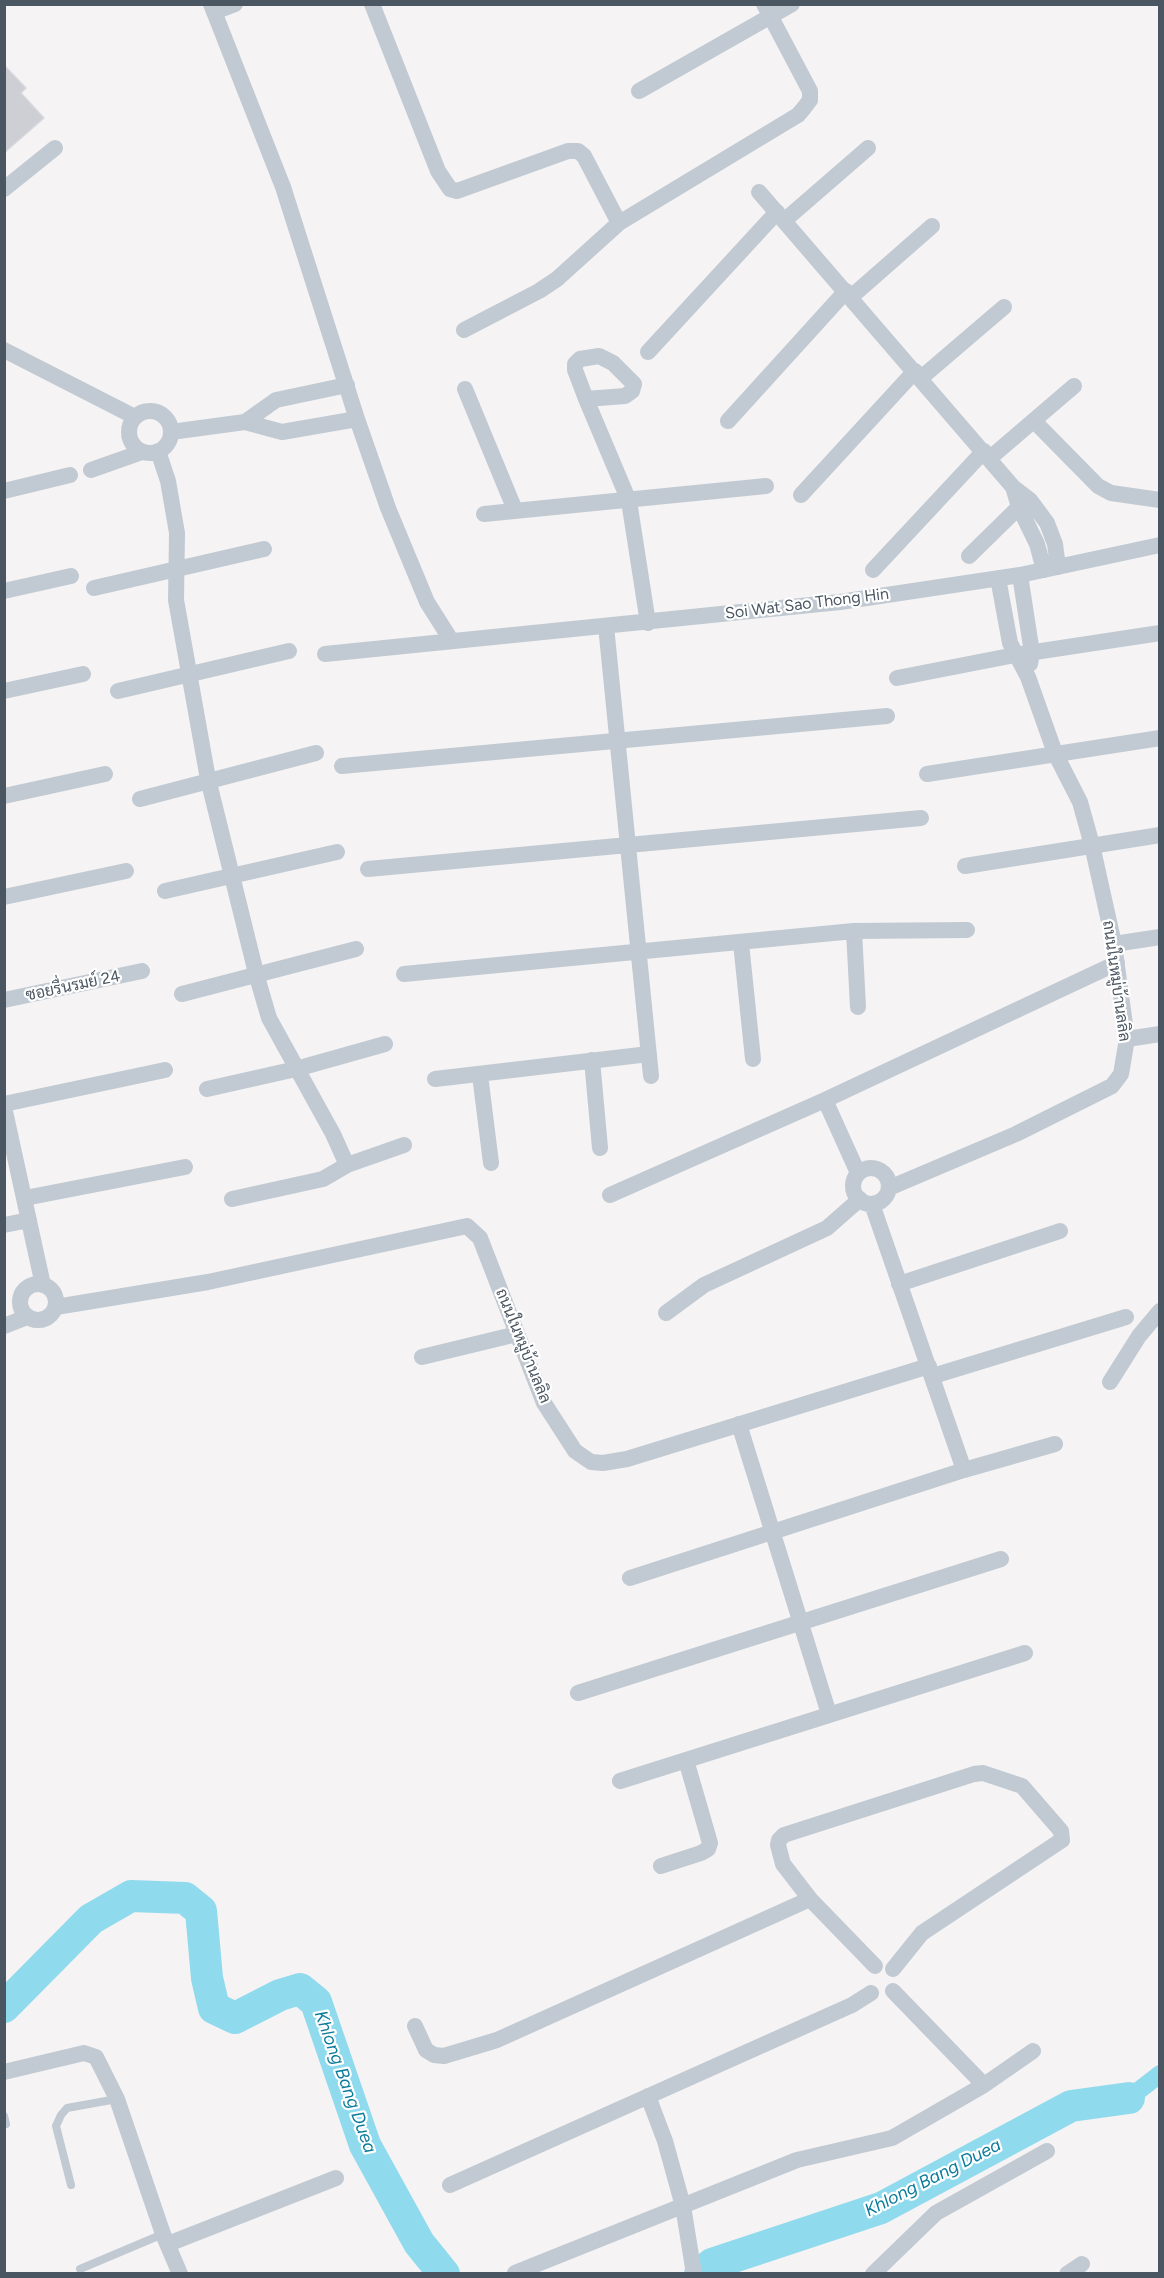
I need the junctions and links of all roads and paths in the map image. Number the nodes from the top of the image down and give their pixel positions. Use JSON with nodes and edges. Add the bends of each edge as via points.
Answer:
{"nodes":[{"id":1,"x":235,"y":4,"type":"edge"},
{"id":2,"x":372,"y":4,"type":"edge"},
{"id":3,"x":792,"y":4,"type":"edge"},
{"id":4,"x":212,"y":8,"type":"edge"},
{"id":5,"x":767,"y":11,"type":"edge"},
{"id":6,"x":639,"y":91,"type":"dead end"},
{"id":7,"x":55,"y":148,"type":"dead end"},
{"id":8,"x":868,"y":148,"type":"dead end"},
{"id":9,"x":4,"y":189,"type":"edge"},
{"id":10,"x":759,"y":192,"type":"dead end"},
{"id":11,"x":781,"y":216,"type":"junction"},
{"id":12,"x":619,"y":223,"type":"junction"},
{"id":13,"x":932,"y":226,"type":"dead end"},
{"id":14,"x":849,"y":294,"type":"junction"},
{"id":15,"x":1004,"y":307,"type":"dead end"},
{"id":16,"x":464,"y":330,"type":"dead end"},
{"id":17,"x":4,"y":350,"type":"edge"},
{"id":18,"x":648,"y":352,"type":"dead end"},
{"id":19,"x":918,"y":375,"type":"junction"},
{"id":20,"x":347,"y":385,"type":"junction"},
{"id":21,"x":1074,"y":386,"type":"dead end"},
{"id":22,"x":465,"y":389,"type":"dead end"},
{"id":23,"x":586,"y":399,"type":"dead end"},
{"id":24,"x":135,"y":417,"type":"junction"},
{"id":25,"x":357,"y":419,"type":"junction"},
{"id":26,"x":728,"y":421,"type":"dead end"},
{"id":27,"x":1034,"y":421,"type":"junction"},
{"id":28,"x":246,"y":422,"type":"junction"},
{"id":29,"x":171,"y":432,"type":"junction"},
{"id":30,"x":150,"y":451,"type":"junction"},
{"id":31,"x":987,"y":455,"type":"junction"},
{"id":32,"x":91,"y":471,"type":"dead end"},
{"id":33,"x":70,"y":476,"type":"dead end"},
{"id":34,"x":766,"y":486,"type":"dead end"},
{"id":35,"x":4,"y":491,"type":"edge"},
{"id":36,"x":801,"y":495,"type":"dead end"},
{"id":37,"x":1160,"y":500,"type":"edge"},
{"id":38,"x":629,"y":501,"type":"junction"},
{"id":39,"x":1025,"y":503,"type":"junction"},
{"id":40,"x":515,"y":510,"type":"junction"},
{"id":41,"x":484,"y":514,"type":"dead end"},
{"id":42,"x":1160,"y":545,"type":"edge"},
{"id":43,"x":264,"y":549,"type":"dead end"},
{"id":44,"x":969,"y":556,"type":"dead end"},
{"id":45,"x":1051,"y":568,"type":"junction"},
{"id":46,"x":178,"y":569,"type":"junction"},
{"id":47,"x":873,"y":570,"type":"dead end"},
{"id":48,"x":1020,"y":574,"type":"junction"},
{"id":49,"x":71,"y":576,"type":"dead end"},
{"id":50,"x":998,"y":578,"type":"junction"},
{"id":51,"x":93,"y":588,"type":"dead end"},
{"id":52,"x":4,"y":591,"type":"edge"},
{"id":53,"x":648,"y":623,"type":"junction"},
{"id":54,"x":606,"y":626,"type":"junction"},
{"id":55,"x":1160,"y":633,"type":"edge"},
{"id":56,"x":451,"y":640,"type":"junction"},
{"id":57,"x":288,"y":651,"type":"dead end"},
{"id":58,"x":1032,"y":652,"type":"junction"},
{"id":59,"x":325,"y":654,"type":"dead end"},
{"id":60,"x":1015,"y":655,"type":"junction"},
{"id":61,"x":83,"y":675,"type":"dead end"},
{"id":62,"x":189,"y":675,"type":"junction"},
{"id":63,"x":1028,"y":676,"type":"junction"},
{"id":64,"x":897,"y":678,"type":"dead end"},
{"id":65,"x":4,"y":691,"type":"edge"},
{"id":66,"x":118,"y":691,"type":"dead end"},
{"id":67,"x":887,"y":716,"type":"dead end"},
{"id":68,"x":1160,"y":738,"type":"edge"},
{"id":69,"x":617,"y":740,"type":"junction"},
{"id":70,"x":316,"y":753,"type":"dead end"},
{"id":71,"x":1055,"y":753,"type":"junction"},
{"id":72,"x":342,"y":766,"type":"dead end"},
{"id":73,"x":105,"y":774,"type":"dead end"},
{"id":74,"x":927,"y":774,"type":"dead end"},
{"id":75,"x":208,"y":779,"type":"junction"},
{"id":76,"x":4,"y":796,"type":"edge"},
{"id":77,"x":140,"y":798,"type":"dead end"},
{"id":78,"x":921,"y":818,"type":"dead end"},
{"id":79,"x":1160,"y":835,"type":"edge"},
{"id":80,"x":627,"y":845,"type":"junction"},
{"id":81,"x":1092,"y":845,"type":"junction"},
{"id":82,"x":337,"y":852,"type":"dead end"},
{"id":83,"x":965,"y":866,"type":"dead end"},
{"id":84,"x":368,"y":869,"type":"dead end"},
{"id":85,"x":126,"y":871,"type":"dead end"},
{"id":86,"x":233,"y":874,"type":"junction"},
{"id":87,"x":165,"y":891,"type":"dead end"},
{"id":88,"x":4,"y":897,"type":"edge"},
{"id":89,"x":967,"y":930,"type":"dead end"},
{"id":90,"x":854,"y":931,"type":"junction"},
{"id":91,"x":1160,"y":937,"type":"edge"},
{"id":92,"x":741,"y":943,"type":"junction"},
{"id":93,"x":1114,"y":944,"type":"junction"},
{"id":94,"x":356,"y":949,"type":"dead end"},
{"id":95,"x":638,"y":953,"type":"junction"},
{"id":96,"x":1117,"y":963,"type":"junction"},
{"id":97,"x":142,"y":971,"type":"dead end"},
{"id":98,"x":404,"y":974,"type":"dead end"},
{"id":99,"x":256,"y":977,"type":"junction"},
{"id":100,"x":182,"y":994,"type":"dead end"},
{"id":101,"x":4,"y":1000,"type":"edge"},
{"id":102,"x":858,"y":1007,"type":"dead end"},
{"id":103,"x":1160,"y":1034,"type":"edge"},
{"id":104,"x":1127,"y":1039,"type":"junction"},
{"id":105,"x":386,"y":1044,"type":"dead end"},
{"id":106,"x":649,"y":1054,"type":"junction"},
{"id":107,"x":592,"y":1059,"type":"junction"},
{"id":108,"x":753,"y":1059,"type":"dead end"},
{"id":109,"x":296,"y":1069,"type":"junction"},
{"id":110,"x":165,"y":1070,"type":"dead end"},
{"id":111,"x":480,"y":1075,"type":"junction"},
{"id":112,"x":651,"y":1076,"type":"dead end"},
{"id":113,"x":435,"y":1079,"type":"dead end"},
{"id":114,"x":207,"y":1089,"type":"dead end"},
{"id":115,"x":825,"y":1100,"type":"junction"},
{"id":116,"x":5,"y":1110,"type":"edge"},
{"id":117,"x":404,"y":1145,"type":"dead end"},
{"id":118,"x":600,"y":1148,"type":"dead end"},
{"id":119,"x":491,"y":1163,"type":"dead end"},
{"id":120,"x":347,"y":1165,"type":"junction"},
{"id":121,"x":185,"y":1167,"type":"dead end"},
{"id":122,"x":858,"y":1173,"type":"junction"},
{"id":123,"x":889,"y":1188,"type":"junction"},
{"id":124,"x":610,"y":1195,"type":"dead end"},
{"id":125,"x":25,"y":1198,"type":"junction"},
{"id":126,"x":232,"y":1199,"type":"dead end"},
{"id":127,"x":866,"y":1202,"type":"junction"},
{"id":128,"x":29,"y":1220,"type":"junction"},
{"id":129,"x":4,"y":1225,"type":"edge"},
{"id":130,"x":1060,"y":1231,"type":"dead end"},
{"id":131,"x":899,"y":1284,"type":"junction"},
{"id":132,"x":43,"y":1285,"type":"junction"},
{"id":133,"x":56,"y":1307,"type":"junction"},
{"id":134,"x":1160,"y":1311,"type":"edge"},
{"id":135,"x":666,"y":1313,"type":"dead end"},
{"id":136,"x":27,"y":1317,"type":"junction"},
{"id":137,"x":1126,"y":1317,"type":"dead end"},
{"id":138,"x":4,"y":1326,"type":"edge"},
{"id":139,"x":517,"y":1334,"type":"junction"},
{"id":140,"x":422,"y":1357,"type":"dead end"},
{"id":141,"x":931,"y":1371,"type":"junction"},
{"id":142,"x":1110,"y":1382,"type":"dead end"},
{"id":143,"x":739,"y":1424,"type":"junction"},
{"id":144,"x":1055,"y":1444,"type":"dead end"},
{"id":145,"x":964,"y":1470,"type":"junction"},
{"id":146,"x":775,"y":1532,"type":"junction"},
{"id":147,"x":1001,"y":1560,"type":"dead end"},
{"id":148,"x":630,"y":1578,"type":"dead end"},
{"id":149,"x":801,"y":1622,"type":"junction"},
{"id":150,"x":1025,"y":1653,"type":"dead end"},
{"id":151,"x":578,"y":1693,"type":"dead end"},
{"id":152,"x":829,"y":1714,"type":"junction"},
{"id":153,"x":686,"y":1760,"type":"junction"},
{"id":154,"x":620,"y":1781,"type":"dead end"},
{"id":155,"x":661,"y":1866,"type":"dead end"},
{"id":156,"x":810,"y":1899,"type":"junction"},
{"id":157,"x":875,"y":1966,"type":"junction"},
{"id":158,"x":892,"y":1969,"type":"junction"},
{"id":159,"x":893,"y":1991,"type":"junction"},
{"id":160,"x":871,"y":1992,"type":"junction"},
{"id":161,"x":415,"y":2026,"type":"dead end"},
{"id":162,"x":1033,"y":2051,"type":"dead end"},
{"id":163,"x":4,"y":2072,"type":"edge"},
{"id":164,"x":984,"y":2085,"type":"junction"},
{"id":165,"x":648,"y":2096,"type":"junction"},
{"id":166,"x":117,"y":2099,"type":"junction"},
{"id":167,"x":1047,"y":2151,"type":"dead end"},
{"id":168,"x":336,"y":2178,"type":"dead end"},
{"id":169,"x":450,"y":2185,"type":"dead end"},
{"id":170,"x":71,"y":2186,"type":"dead end"},
{"id":171,"x":683,"y":2206,"type":"junction"},
{"id":172,"x":166,"y":2239,"type":"junction"},
{"id":173,"x":1082,"y":2264,"type":"dead end"},
{"id":174,"x":80,"y":2269,"type":"dead end"},
{"id":175,"x":693,"y":2270,"type":"edge"},
{"id":176,"x":515,"y":2273,"type":"edge"},
{"id":177,"x":180,"y":2274,"type":"edge"},
{"id":178,"x":873,"y":2274,"type":"edge"},
{"id":179,"x":1067,"y":2274,"type":"edge"}],
"edges":[{"from":1,"to":4,"type":"street"},
{"from":2,"to":12,"type":"street","via":[[438,171],[450,189],[457,191],[568,151],[578,151]]},
{"from":3,"to":5,"type":"street"},
{"from":4,"to":20,"type":"street","via":[[283,187]]},
{"from":5,"to":6,"type":"street"},
{"from":5,"to":12,"type":"street","via":[[810,91],[810,100],[798,115]]},
{"from":7,"to":9,"type":"street"},
{"from":8,"to":11,"type":"street"},
{"from":10,"to":11,"type":"street"},
{"from":11,"to":14,"type":"street"},
{"from":11,"to":18,"type":"street"},
{"from":12,"to":16,"type":"street","via":[[557,279]]},
{"from":13,"to":14,"type":"street"},
{"from":14,"to":19,"type":"street"},
{"from":14,"to":26,"type":"street"},
{"from":15,"to":19,"type":"street"},
{"from":17,"to":24,"type":"street"},
{"from":19,"to":31,"type":"street"},
{"from":19,"to":36,"type":"street"},
{"from":20,"to":25,"type":"street"},
{"from":20,"to":28,"type":"street","via":[[276,400]]},
{"from":21,"to":27,"type":"street"},
{"from":22,"to":40,"type":"street"},
{"from":23,"to":38,"type":"street"},
{"from":24,"to":29,"type":"street","via":[[158,413],[165,417]]},
{"from":24,"to":30,"type":"street","via":[[131,440]]},
{"from":25,"to":28,"type":"street","via":[[282,432]]},
{"from":25,"to":56,"type":"street","via":[[427,602]]},
{"from":27,"to":31,"type":"street"},
{"from":27,"to":37,"type":"street","via":[[1098,486],[1111,493]]},
{"from":28,"to":29,"type":"street"},
{"from":29,"to":30,"type":"street","via":[[165,447]]},
{"from":30,"to":32,"type":"street"},
{"from":30,"to":46,"type":"street","via":[[168,481],[177,533]]},
{"from":31,"to":39,"type":"street"},
{"from":31,"to":47,"type":"street"},
{"from":33,"to":35,"type":"street"},
{"from":34,"to":38,"type":"street"},
{"from":38,"to":40,"type":"street"},
{"from":38,"to":53,"type":"street"},
{"from":39,"to":44,"type":"street"},
{"from":39,"to":45,"type":"street","via":[[1047,522],[1055,544]]},
{"from":40,"to":41,"type":"street"},
{"from":42,"to":45,"type":"street","name":"Soi Wat Sao Thong Hin"},
{"from":43,"to":46,"type":"street"},
{"from":45,"to":48,"type":"street","name":"Soi Wat Sao Thong Hin"},
{"from":46,"to":51,"type":"street"},
{"from":46,"to":62,"type":"street","via":[[176,600]]},
{"from":48,"to":50,"type":"street","name":"Soi Wat Sao Thong Hin"},
{"from":48,"to":58,"type":"street","name":"ถนนในหมู่บ้านลลิล"},
{"from":49,"to":52,"type":"street"},
{"from":50,"to":53,"type":"street","name":"Soi Wat Sao Thong Hin","via":[[840,602]]},
{"from":50,"to":60,"type":"street","name":"ถนนในหมู่บ้านลลิล"},
{"from":53,"to":54,"type":"street","name":"Soi Wat Sao Thong Hin"},
{"from":54,"to":56,"type":"street","name":"Soi Wat Sao Thong Hin"},
{"from":54,"to":69,"type":"street"},
{"from":55,"to":58,"type":"street"},
{"from":56,"to":59,"type":"street","name":"Soi Wat Sao Thong Hin"},
{"from":57,"to":62,"type":"street"},
{"from":58,"to":60,"type":"street"},
{"from":58,"to":63,"type":"street","name":"ถนนในหมู่บ้านลลิล"},
{"from":60,"to":63,"type":"street","name":"ถนนในหมู่บ้านลลิล"},
{"from":60,"to":64,"type":"street"},
{"from":61,"to":65,"type":"street"},
{"from":62,"to":66,"type":"street"},
{"from":62,"to":75,"type":"street"},
{"from":63,"to":71,"type":"street","name":"ถนนในหมู่บ้านลลิล"},
{"from":67,"to":69,"type":"street"},
{"from":68,"to":71,"type":"street"},
{"from":69,"to":72,"type":"street"},
{"from":69,"to":80,"type":"street"},
{"from":70,"to":75,"type":"street"},
{"from":71,"to":74,"type":"street"},
{"from":71,"to":81,"type":"street","name":"ถนนในหมู่บ้านลลิล","via":[[1080,802]]},
{"from":73,"to":76,"type":"street"},
{"from":75,"to":77,"type":"street"},
{"from":75,"to":86,"type":"street"},
{"from":78,"to":80,"type":"street"},
{"from":79,"to":81,"type":"street"},
{"from":80,"to":84,"type":"street"},
{"from":80,"to":95,"type":"street"},
{"from":81,"to":83,"type":"street"},
{"from":81,"to":93,"type":"street","name":"ถนนในหมู่บ้านลลิล"},
{"from":82,"to":86,"type":"street"},
{"from":85,"to":88,"type":"street"},
{"from":86,"to":87,"type":"street"},
{"from":86,"to":99,"type":"street"},
{"from":89,"to":90,"type":"street"},
{"from":90,"to":92,"type":"street"},
{"from":90,"to":102,"type":"street"},
{"from":91,"to":93,"type":"street"},
{"from":92,"to":95,"type":"street"},
{"from":92,"to":108,"type":"street"},
{"from":93,"to":96,"type":"street","name":"ถนนในหมู่บ้านลลิล"},
{"from":94,"to":99,"type":"street"},
{"from":95,"to":98,"type":"street"},
{"from":95,"to":106,"type":"street"},
{"from":96,"to":104,"type":"street","name":"ถนนในหมู่บ้านลลิล"},
{"from":96,"to":115,"type":"street"},
{"from":97,"to":101,"type":"street","name":"ซอยรื่นรมย์ 24"},
{"from":99,"to":100,"type":"street"},
{"from":99,"to":109,"type":"street","via":[[269,1018]]},
{"from":103,"to":104,"type":"street"},
{"from":104,"to":123,"type":"street","name":"ถนนในหมู่บ้านลลิล","via":[[1121,1074],[1112,1086],[1016,1134]]},
{"from":105,"to":109,"type":"street"},
{"from":106,"to":107,"type":"street"},
{"from":106,"to":112,"type":"street"},
{"from":107,"to":111,"type":"street"},
{"from":107,"to":118,"type":"street"},
{"from":109,"to":114,"type":"street"},
{"from":109,"to":120,"type":"street"},
{"from":110,"to":116,"type":"street"},
{"from":111,"to":113,"type":"street"},
{"from":111,"to":119,"type":"street"},
{"from":115,"to":122,"type":"street"},
{"from":115,"to":124,"type":"street"},
{"from":116,"to":125,"type":"street"},
{"from":117,"to":120,"type":"street"},
{"from":120,"to":126,"type":"street","via":[[322,1179]]},
{"from":121,"to":125,"type":"street"},
{"from":122,"to":123,"type":"street","via":[[875,1168],[886,1176]]},
{"from":122,"to":127,"type":"street","via":[[854,1192]]},
{"from":123,"to":127,"type":"street","name":"ถนนในหมู่บ้านลลิล","via":[[883,1198]]},
{"from":125,"to":128,"type":"street"},
{"from":127,"to":131,"type":"street"},
{"from":127,"to":135,"type":"street","name":"ถนนในหมู่บ้านลลิล","via":[[827,1228],[704,1285]]},
{"from":128,"to":129,"type":"street"},
{"from":128,"to":132,"type":"street"},
{"from":130,"to":131,"type":"street"},
{"from":131,"to":141,"type":"street"},
{"from":132,"to":133,"type":"street","via":[[54,1293]]},
{"from":132,"to":136,"type":"street","via":[[29,1286],[20,1298]]},
{"from":133,"to":136,"type":"street","via":[[47,1318]]},
{"from":133,"to":139,"type":"street","name":"ถนนในหมู่บ้านลลิล","via":[[208,1282],[468,1226],[480,1238]]},
{"from":134,"to":142,"type":"street"},
{"from":136,"to":138,"type":"street"},
{"from":137,"to":141,"type":"street","name":"ถนนในหมู่บ้านลลิล"},
{"from":139,"to":140,"type":"street"},
{"from":139,"to":143,"type":"street","name":"ถนนในหมู่บ้านลลิล","via":[[544,1402],[575,1451],[591,1462],[627,1459]]},
{"from":141,"to":143,"type":"street","name":"ถนนในหมู่บ้านลลิล"},
{"from":141,"to":145,"type":"street"},
{"from":143,"to":146,"type":"street"},
{"from":144,"to":145,"type":"street"},
{"from":145,"to":146,"type":"street"},
{"from":146,"to":148,"type":"street"},
{"from":146,"to":149,"type":"street"},
{"from":147,"to":149,"type":"street"},
{"from":149,"to":151,"type":"street"},
{"from":149,"to":152,"type":"street"},
{"from":150,"to":152,"type":"street"},
{"from":152,"to":153,"type":"street"},
{"from":153,"to":154,"type":"street"},
{"from":153,"to":155,"type":"street","via":[[710,1843],[701,1853]]},
{"from":156,"to":157,"type":"street"},
{"from":156,"to":158,"type":"street","via":[[783,1864],[778,1845],[784,1835],[974,1774],[983,1773],[1022,1786],[1061,1831],[1062,1840],[922,1933]]},
{"from":156,"to":161,"type":"street","via":[[497,2040],[444,2056],[434,2055],[426,2050]]},
{"from":157,"to":158,"type":"street"},
{"from":157,"to":160,"type":"street","via":[[867,1975]]},
{"from":158,"to":159,"type":"street","via":[[897,1980]]},
{"from":159,"to":160,"type":"street","via":[[882,1996]]},
{"from":159,"to":164,"type":"street"},
{"from":160,"to":165,"type":"street","via":[[852,2005]]},
{"from":162,"to":164,"type":"street"},
{"from":163,"to":166,"type":"street","via":[[84,2053],[96,2057]]},
{"from":164,"to":171,"type":"street","via":[[892,2138],[797,2160]]},
{"from":165,"to":169,"type":"street"},
{"from":165,"to":171,"type":"street"},
{"from":166,"to":170,"type":"lane","via":[[67,2108],[61,2115],[56,2126]]},
{"from":166,"to":172,"type":"street"},
{"from":167,"to":178,"type":"street","via":[[936,2213]]},
{"from":168,"to":172,"type":"street"},
{"from":171,"to":175,"type":"street"},
{"from":171,"to":176,"type":"street"},
{"from":172,"to":174,"type":"lane"},
{"from":172,"to":177,"type":"street"},
{"from":173,"to":179,"type":"street"}]}
